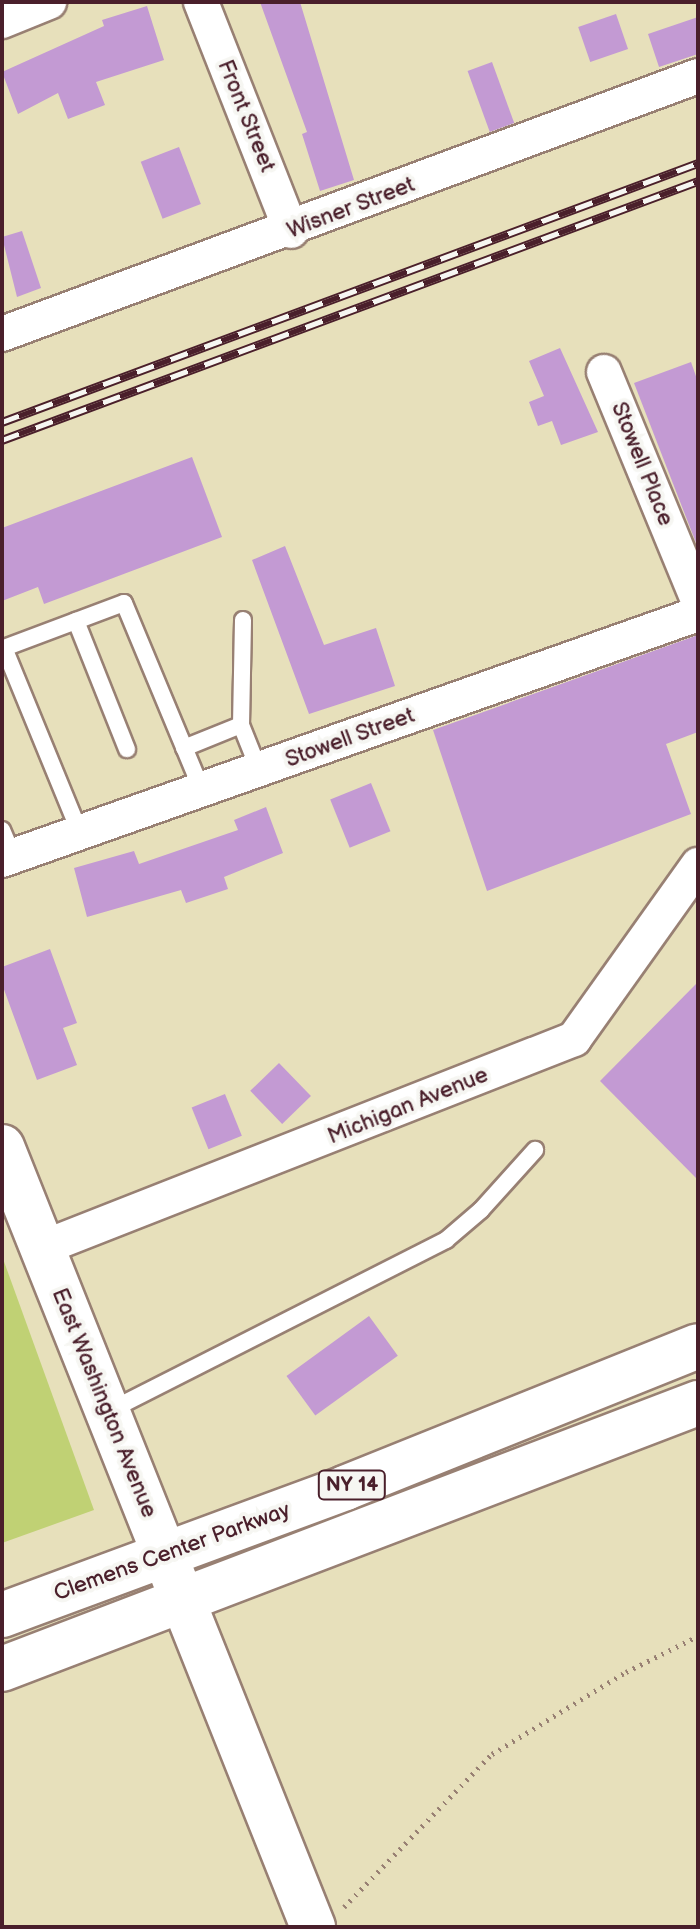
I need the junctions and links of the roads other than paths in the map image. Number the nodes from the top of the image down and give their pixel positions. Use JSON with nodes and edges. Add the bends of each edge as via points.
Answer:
{"nodes":[{"id":1,"x":49,"y":2,"type":"edge"},
{"id":2,"x":201,"y":2,"type":"edge"},
{"id":3,"x":2,"y":21,"type":"edge"},
{"id":4,"x":698,"y":76,"type":"edge"},
{"id":5,"x":291,"y":231,"type":"junction"},
{"id":6,"x":2,"y":334,"type":"edge"},
{"id":7,"x":604,"y":372,"type":"dead end"},
{"id":8,"x":698,"y":600,"type":"edge"},
{"id":9,"x":698,"y":614,"type":"edge"},
{"id":10,"x":243,"y":620,"type":"dead end"},
{"id":11,"x":76,"y":621,"type":"junction"},
{"id":12,"x":3,"y":648,"type":"edge"},
{"id":13,"x":241,"y":725,"type":"junction"},
{"id":14,"x":184,"y":748,"type":"junction"},
{"id":15,"x":127,"y":749,"type":"dead end"},
{"id":16,"x":259,"y":770,"type":"junction"},
{"id":17,"x":202,"y":790,"type":"junction"},
{"id":18,"x":80,"y":833,"type":"junction"},
{"id":19,"x":6,"y":849,"type":"edge"},
{"id":20,"x":698,"y":865,"type":"edge"},
{"id":21,"x":2,"y":1147,"type":"edge"},
{"id":22,"x":535,"y":1150,"type":"dead end"},
{"id":23,"x":42,"y":1248,"type":"junction"},
{"id":24,"x":698,"y":1346,"type":"edge"},
{"id":25,"x":698,"y":1403,"type":"edge"},
{"id":26,"x":107,"y":1412,"type":"junction"},
{"id":27,"x":164,"y":1554,"type":"junction"},
{"id":28,"x":183,"y":1601,"type":"junction"},
{"id":29,"x":2,"y":1615,"type":"edge"},
{"id":30,"x":2,"y":1669,"type":"edge"},
{"id":31,"x":324,"y":1921,"type":"edge"}],
"edges":[{"from":1,"to":3,"type":"street"},
{"from":2,"to":5,"type":"street","name":"Front Street"},
{"from":4,"to":5,"type":"street","name":"Wisner Street"},
{"from":5,"to":6,"type":"street","name":"Wisner Street"},
{"from":7,"to":8,"type":"street","name":"Stowell Place"},
{"from":9,"to":16,"type":"street","name":"Stowell Street"},
{"from":10,"to":13,"type":"lane"},
{"from":11,"to":12,"type":"lane"},
{"from":11,"to":14,"type":"lane","via":[[124,603]]},
{"from":11,"to":15,"type":"lane"},
{"from":12,"to":18,"type":"lane"},
{"from":13,"to":14,"type":"lane"},
{"from":13,"to":16,"type":"lane"},
{"from":14,"to":17,"type":"lane"},
{"from":16,"to":17,"type":"street","name":"Stowell Street"},
{"from":17,"to":18,"type":"street","name":"Stowell Street"},
{"from":18,"to":19,"type":"street","name":"Stowell Street"},
{"from":20,"to":23,"type":"street","name":"Michigan Avenue","via":[[574,1039]]},
{"from":21,"to":23,"type":"main road","name":"East Washington Avenue"},
{"from":22,"to":26,"type":"lane","via":[[446,1240]]},
{"from":23,"to":26,"type":"main road","name":"East Washington Avenue"},
{"from":24,"to":27,"type":"main road","name":"Clemens Center Parkway","number":"NY 14"},
{"from":25,"to":28,"type":"main road","number":"NY 14"},
{"from":26,"to":27,"type":"main road","name":"East Washington Avenue"},
{"from":27,"to":28,"type":"main road","name":"East Washington Avenue"},
{"from":27,"to":29,"type":"main road","name":"Clemens Center Parkway","number":"NY 14"},
{"from":28,"to":30,"type":"main road","number":"NY 14"},
{"from":28,"to":31,"type":"main road","name":"East Washington Avenue"}]}
